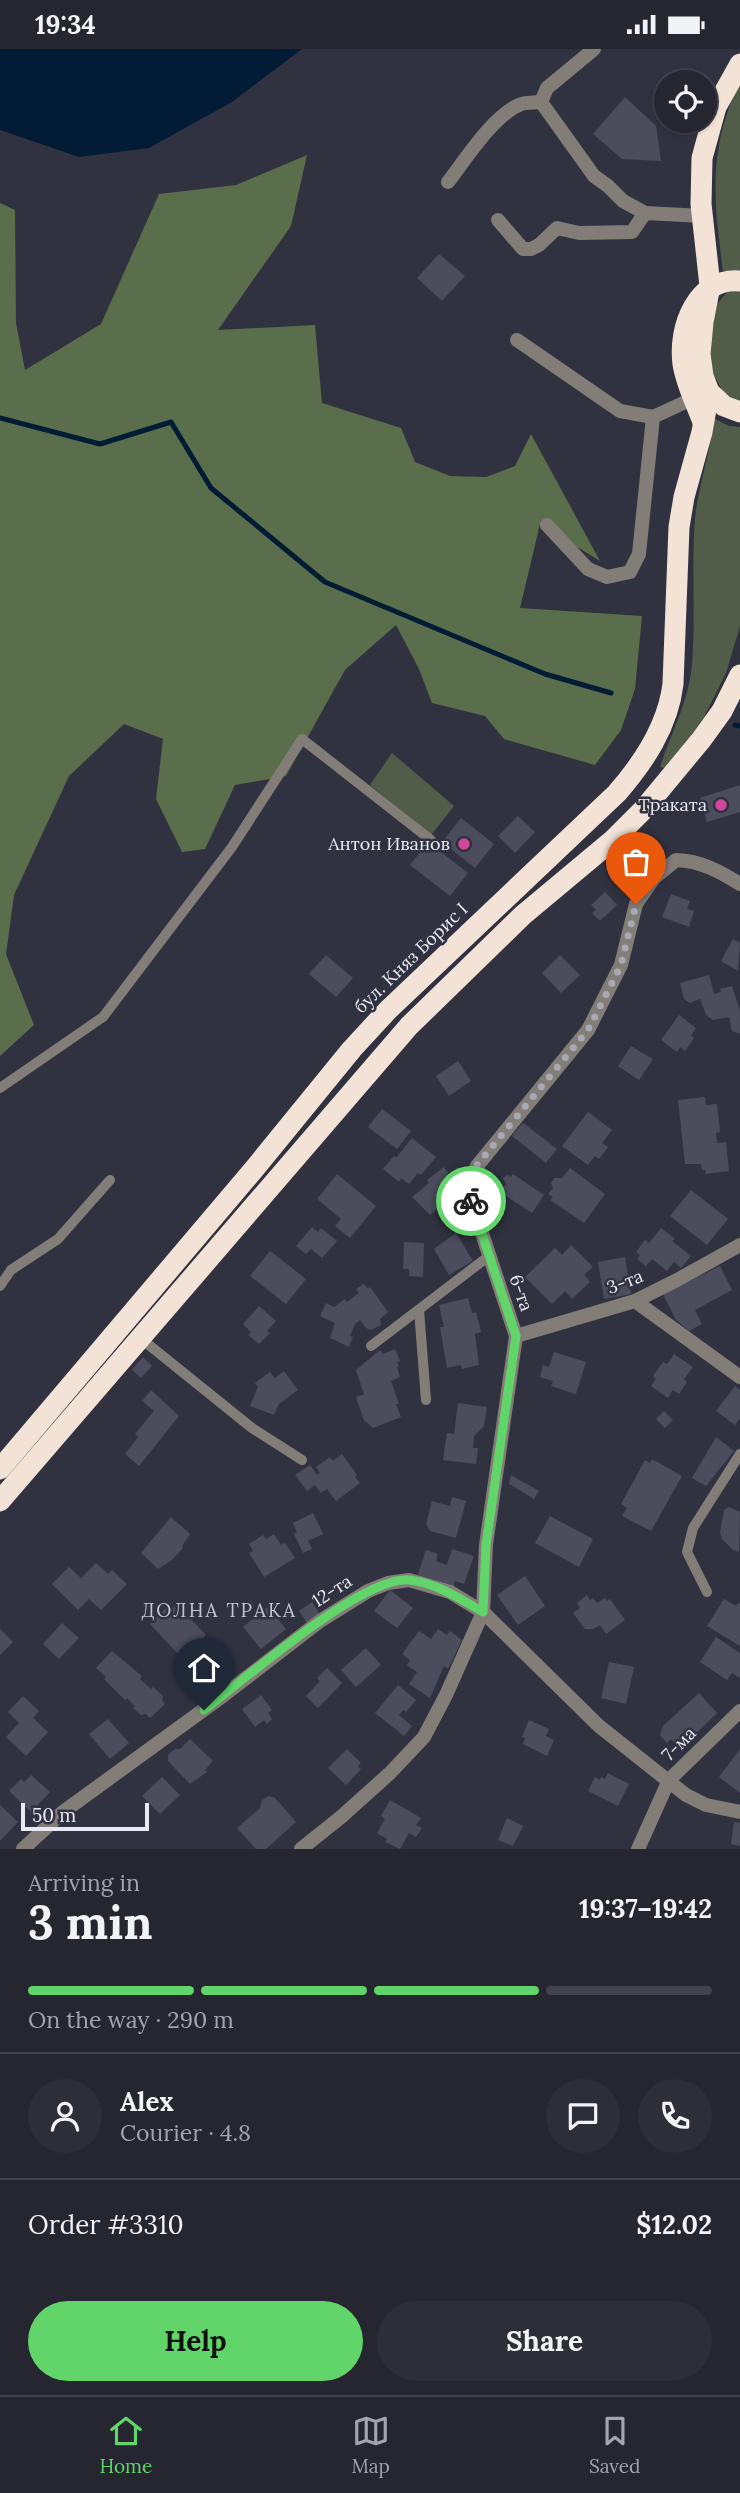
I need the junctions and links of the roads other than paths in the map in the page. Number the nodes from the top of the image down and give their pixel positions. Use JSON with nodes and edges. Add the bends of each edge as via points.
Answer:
{"nodes":[{"id":1,"x":594,"y":49,"type":"edge"},
{"id":2,"x":740,"y":64,"type":"edge"},
{"id":3,"x":541,"y":102,"type":"junction"},
{"id":4,"x":448,"y":183,"type":"dead end"},
{"id":5,"x":645,"y":212,"type":"junction"},
{"id":6,"x":703,"y":216,"type":"junction"},
{"id":7,"x":498,"y":220,"type":"dead end"},
{"id":8,"x":740,"y":281,"type":"edge"},
{"id":9,"x":710,"y":286,"type":"junction"},
{"id":10,"x":517,"y":340,"type":"dead end"},
{"id":11,"x":701,"y":395,"type":"junction"},
{"id":12,"x":740,"y":412,"type":"edge"},
{"id":13,"x":653,"y":417,"type":"junction"},
{"id":14,"x":547,"y":525,"type":"dead end"},
{"id":15,"x":740,"y":675,"type":"edge"},
{"id":16,"x":431,"y":840,"type":"dead end"},
{"id":17,"x":740,"y":884,"type":"edge"},
{"id":18,"x":0,"y":1088,"type":"edge"},
{"id":19,"x":110,"y":1181,"type":"dead end"},
{"id":20,"x":740,"y":1245,"type":"edge"},
{"id":21,"x":489,"y":1256,"type":"junction"},
{"id":22,"x":0,"y":1286,"type":"edge"},
{"id":23,"x":635,"y":1301,"type":"junction"},
{"id":24,"x":419,"y":1310,"type":"junction"},
{"id":25,"x":516,"y":1336,"type":"junction"},
{"id":26,"x":139,"y":1337,"type":"junction"},
{"id":27,"x":371,"y":1346,"type":"dead end"},
{"id":28,"x":740,"y":1377,"type":"edge"},
{"id":29,"x":426,"y":1401,"type":"dead end"},
{"id":30,"x":740,"y":1454,"type":"edge"},
{"id":31,"x":302,"y":1460,"type":"dead end"},
{"id":32,"x":0,"y":1469,"type":"edge"},
{"id":33,"x":0,"y":1501,"type":"edge"},
{"id":34,"x":707,"y":1592,"type":"dead end"},
{"id":35,"x":483,"y":1612,"type":"junction"},
{"id":36,"x":740,"y":1711,"type":"edge"},
{"id":37,"x":669,"y":1780,"type":"junction"},
{"id":38,"x":740,"y":1812,"type":"edge"},
{"id":39,"x":23,"y":1849,"type":"edge"},
{"id":40,"x":301,"y":1849,"type":"edge"},
{"id":41,"x":638,"y":1849,"type":"edge"}],
"edges":[{"from":1,"to":3,"type":"street","via":[[547,88]]},
{"from":2,"to":6,"type":"highway","via":[[716,107],[706,142],[700,178]]},
{"from":3,"to":4,"type":"street","via":[[520,104],[506,113]]},
{"from":3,"to":5,"type":"street","via":[[594,176],[623,201]]},
{"from":5,"to":6,"type":"street"},
{"from":5,"to":7,"type":"street","via":[[632,232],[579,233],[557,228],[531,249],[523,249]]},
{"from":6,"to":9,"type":"highway"},
{"from":8,"to":9,"type":"highway"},
{"from":9,"to":11,"type":"highway","via":[[695,305],[683,342],[683,364]]},
{"from":10,"to":13,"type":"street","via":[[620,411]]},
{"from":11,"to":12,"type":"highway"},
{"from":11,"to":13,"type":"street"},
{"from":11,"to":32,"type":"highway","name":"бул. Княз Борис I","via":[[703,422],[679,527],[671,702],[646,757],[617,793],[361,1039]]},
{"from":13,"to":14,"type":"street","via":[[639,554],[630,572],[607,577],[589,569]]},
{"from":15,"to":26,"type":"highway","via":[[722,711],[643,810],[523,915],[409,1026]]},
{"from":16,"to":18,"type":"lane","via":[[302,739],[232,847],[103,1017]]},
{"from":17,"to":21,"type":"street","name":"6-та","via":[[693,860],[676,860],[654,878],[636,904],[621,965],[588,1030],[477,1165],[469,1194]]},
{"from":19,"to":22,"type":"lane","via":[[58,1239],[11,1270]]},
{"from":20,"to":23,"type":"street","name":"3-та"},
{"from":21,"to":24,"type":"lane"},
{"from":21,"to":25,"type":"street","name":"6-та"},
{"from":23,"to":25,"type":"street","name":"3-та"},
{"from":23,"to":28,"type":"street"},
{"from":24,"to":27,"type":"lane"},
{"from":24,"to":29,"type":"lane"},
{"from":25,"to":35,"type":"street","name":"6-та","via":[[486,1545]]},
{"from":26,"to":31,"type":"lane","via":[[251,1428]]},
{"from":26,"to":33,"type":"highway"},
{"from":30,"to":34,"type":"lane","via":[[693,1528],[687,1552]]},
{"from":35,"to":37,"type":"street","name":"12-та","via":[[598,1726]]},
{"from":35,"to":39,"type":"street","name":"12-та","via":[[450,1593],[409,1580],[368,1591],[320,1621],[63,1812]]},
{"from":35,"to":40,"type":"street","name":"6-та","via":[[424,1737],[390,1773]]},
{"from":36,"to":37,"type":"street","name":"7-ма"},
{"from":37,"to":38,"type":"street","name":"12-та","via":[[706,1805]]},
{"from":37,"to":41,"type":"street","name":"7-ма"}]}
